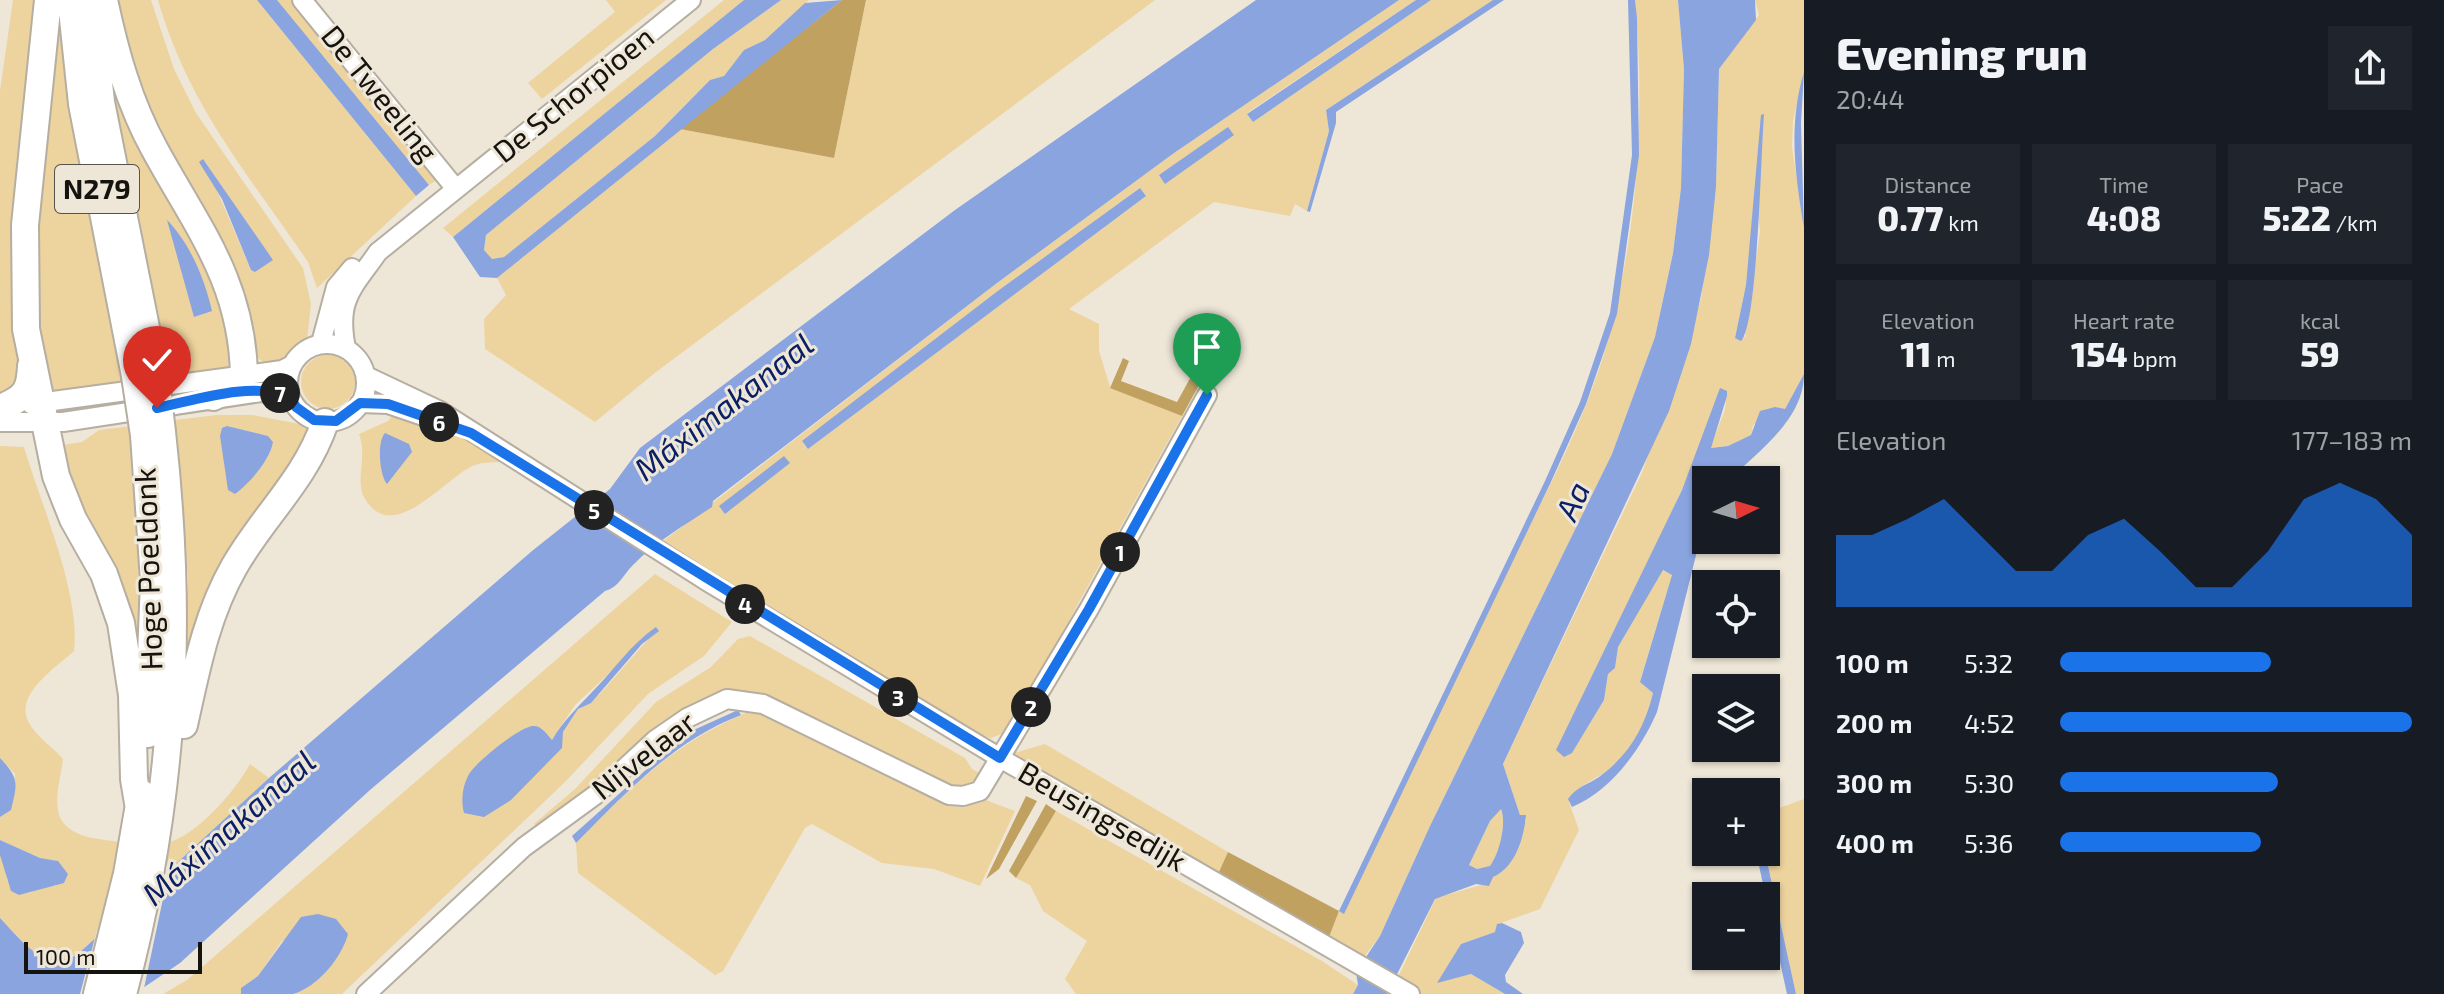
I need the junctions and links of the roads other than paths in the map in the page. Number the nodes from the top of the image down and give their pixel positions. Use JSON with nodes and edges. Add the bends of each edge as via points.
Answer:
{"nodes":[{"id":1,"x":48,"y":0,"type":"edge"},
{"id":2,"x":71,"y":0,"type":"edge"},
{"id":3,"x":91,"y":0,"type":"edge"},
{"id":4,"x":104,"y":0,"type":"edge"},
{"id":5,"x":302,"y":0,"type":"edge"},
{"id":6,"x":691,"y":0,"type":"edge"},
{"id":7,"x":456,"y":189,"type":"junction"},
{"id":8,"x":378,"y":252,"type":"junction"},
{"id":9,"x":321,"y":343,"type":"junction"},
{"id":10,"x":346,"y":348,"type":"junction"},
{"id":11,"x":31,"y":363,"type":"junction"},
{"id":12,"x":292,"y":365,"type":"junction"},
{"id":13,"x":145,"y":375,"type":"junction"},
{"id":14,"x":244,"y":375,"type":"junction"},
{"id":15,"x":366,"y":376,"type":"junction"},
{"id":16,"x":1207,"y":395,"type":"dead end"},
{"id":17,"x":213,"y":397,"type":"junction"},
{"id":18,"x":290,"y":397,"type":"junction"},
{"id":19,"x":360,"y":403,"type":"junction"},
{"id":20,"x":2,"y":411,"type":"edge"},
{"id":21,"x":41,"y":414,"type":"junction"},
{"id":22,"x":325,"y":422,"type":"junction"},
{"id":23,"x":153,"y":433,"type":"junction"},
{"id":24,"x":471,"y":433,"type":"junction"},
{"id":25,"x":1000,"y":758,"type":"junction"},
{"id":26,"x":167,"y":778,"type":"junction"},
{"id":27,"x":139,"y":809,"type":"junction"},
{"id":28,"x":1409,"y":993,"type":"edge"},
{"id":29,"x":97,"y":994,"type":"edge"},
{"id":30,"x":123,"y":994,"type":"edge"},
{"id":31,"x":366,"y":994,"type":"edge"}],
"edges":[{"from":1,"to":11,"type":"highway","number":"N279","via":[[23,252]]},
{"from":2,"to":13,"type":"highway","name":"Hoge Poeldonk","number":"N279","via":[[82,104]]},
{"from":3,"to":13,"type":"highway","name":"Hoge Poeldonk","number":"N279","via":[[101,102]]},
{"from":4,"to":14,"type":"highway","number":"N279","via":[[130,97],[223,271]]},
{"from":5,"to":7,"type":"street","name":"De Tweeling"},
{"from":6,"to":7,"type":"street","name":"De Schorpioen"},
{"from":7,"to":8,"type":"street","name":"De Schorpioen"},
{"from":8,"to":9,"type":"street","via":[[363,258],[336,287]]},
{"from":8,"to":10,"type":"street","via":[[348,292]]},
{"from":9,"to":10,"type":"street"},
{"from":9,"to":12,"type":"street"},
{"from":10,"to":15,"type":"street"},
{"from":11,"to":20,"type":"highway","number":"N279","via":[[28,389]]},
{"from":11,"to":21,"type":"highway","number":"N279"},
{"from":12,"to":14,"type":"street"},
{"from":12,"to":18,"type":"street"},
{"from":13,"to":23,"type":"highway","name":"Hoge Poeldonk","number":"N279","bridge":true},
{"from":14,"to":17,"type":"highway"},
{"from":14,"to":21,"type":"street"},
{"from":15,"to":19,"type":"street"},
{"from":15,"to":24,"type":"street","name":"Beusingsedijk","via":[[440,411]]},
{"from":16,"to":25,"type":"street"},
{"from":17,"to":18,"type":"street","via":[[261,392]]},
{"from":17,"to":21,"type":"street"},
{"from":18,"to":22,"type":"street","via":[[304,415]]},
{"from":19,"to":22,"type":"street","via":[[345,417]]},
{"from":19,"to":24,"type":"street","name":"Beusingsedijk","via":[[388,404]]},
{"from":20,"to":21,"type":"street"},
{"from":21,"to":27,"type":"highway","number":"N279","via":[[64,498],[104,574],[121,623],[132,695]]},
{"from":22,"to":26,"type":"highway","number":"N279","via":[[310,462],[217,596]]},
{"from":23,"to":26,"type":"highway","name":"Hoge Poeldonk","number":"N279","via":[[174,594]]},
{"from":23,"to":27,"type":"highway","name":"Hoge Poeldonk","number":"N279","via":[[154,639]]},
{"from":24,"to":25,"type":"street","name":"Beusingsedijk"},
{"from":25,"to":28,"type":"street","name":"Beusingsedijk"},
{"from":25,"to":31,"type":"street","name":"Nijvelaar","via":[[980,791],[949,795],[763,704],[727,699],[655,740],[598,793],[524,847]]},
{"from":26,"to":30,"type":"highway","name":"Hoge Poeldonk","number":"N279","via":[[158,845]]},
{"from":27,"to":29,"type":"highway","name":"Hoge Poeldonk","number":"N279"}]}
